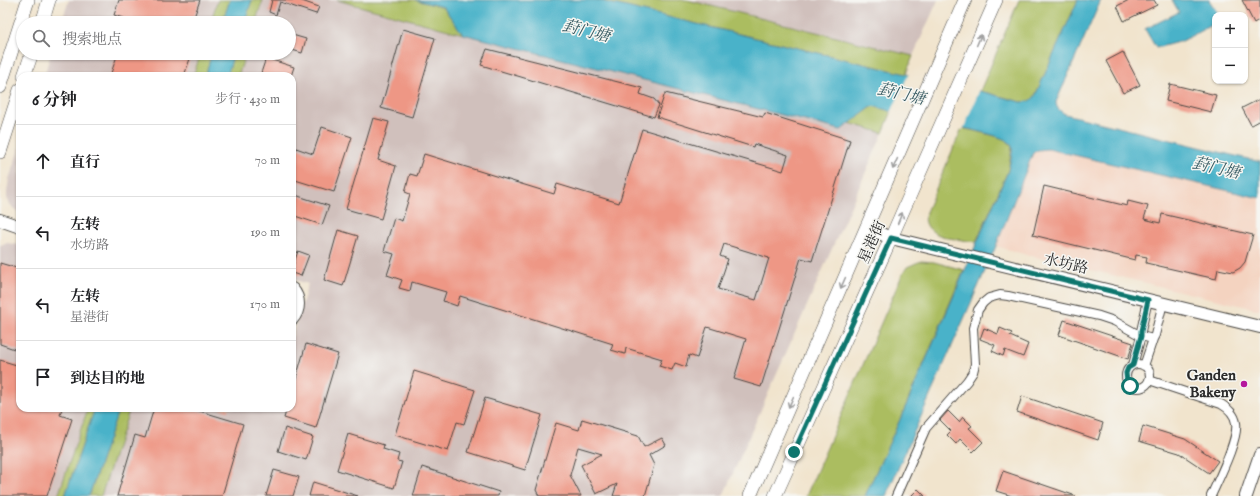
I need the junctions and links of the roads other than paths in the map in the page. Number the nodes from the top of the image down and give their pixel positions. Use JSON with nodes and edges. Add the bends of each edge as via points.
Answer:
{"nodes":[{"id":1,"x":28,"y":0,"type":"edge"},
{"id":2,"x":49,"y":0,"type":"edge"},
{"id":3,"x":965,"y":0,"type":"edge"},
{"id":4,"x":996,"y":0,"type":"edge"},
{"id":5,"x":23,"y":16,"type":"edge"},
{"id":6,"x":44,"y":16,"type":"edge"},
{"id":7,"x":16,"y":37,"type":"edge"},
{"id":8,"x":30,"y":60,"type":"edge"},
{"id":9,"x":25,"y":72,"type":"edge"},
{"id":10,"x":0,"y":87,"type":"edge"},
{"id":11,"x":16,"y":102,"type":"edge"},
{"id":12,"x":0,"y":152,"type":"edge"},
{"id":13,"x":0,"y":220,"type":"edge"},
{"id":14,"x":16,"y":226,"type":"edge"},
{"id":15,"x":867,"y":228,"type":"junction"},
{"id":16,"x":891,"y":238,"type":"junction"},
{"id":17,"x":296,"y":294,"type":"edge"},
{"id":18,"x":1148,"y":300,"type":"junction"},
{"id":19,"x":1163,"y":303,"type":"junction"},
{"id":20,"x":296,"y":312,"type":"edge"},
{"id":21,"x":1260,"y":327,"type":"edge"},
{"id":22,"x":1141,"y":336,"type":"junction"},
{"id":23,"x":1153,"y":339,"type":"junction"},
{"id":24,"x":1133,"y":365,"type":"junction"},
{"id":25,"x":1144,"y":366,"type":"junction"},
{"id":26,"x":1149,"y":380,"type":"junction"},
{"id":27,"x":1260,"y":455,"type":"edge"},
{"id":28,"x":750,"y":496,"type":"edge"},
{"id":29,"x":775,"y":496,"type":"edge"},
{"id":30,"x":896,"y":496,"type":"edge"},
{"id":31,"x":1211,"y":496,"type":"edge"},
{"id":32,"x":1246,"y":496,"type":"edge"}],
"edges":[{"from":1,"to":5,"type":"main road"},
{"from":2,"to":6,"type":"main road"},
{"from":3,"to":15,"type":"main road","name":"星港街","one_way":true},
{"from":16,"to":4,"type":"main road","name":"星港街","one_way":true},
{"from":7,"to":10,"type":"main road"},
{"from":8,"to":9,"type":"main road"},
{"from":11,"to":12,"type":"main road"},
{"from":13,"to":14,"type":"street"},
{"from":15,"to":16,"type":"street","name":"水坊路"},
{"from":15,"to":28,"type":"main road","name":"星港街","one_way":true},
{"from":16,"to":18,"type":"street","name":"水坊路"},
{"from":16,"to":29,"type":"main road","name":"星港街"},
{"from":17,"to":20,"type":"street"},
{"from":18,"to":19,"type":"street","name":"水坊路"},
{"from":18,"to":22,"type":"street"},
{"from":19,"to":21,"type":"street","name":"水坊路"},
{"from":19,"to":23,"type":"street"},
{"from":22,"to":23,"type":"street"},
{"from":22,"to":24,"type":"street"},
{"from":22,"to":30,"type":"street","via":[[1099,316],[1004,296],[987,299],[978,310],[973,323],[974,364],[971,375],[926,428]]},
{"from":23,"to":25,"type":"street"},
{"from":24,"to":25,"type":"street"},
{"from":24,"to":26,"type":"street","via":[[1125,376],[1130,386],[1141,388]]},
{"from":25,"to":26,"type":"street","via":[[1149,372]]},
{"from":26,"to":31,"type":"street","via":[[1221,404],[1235,419],[1235,436]]},
{"from":27,"to":32,"type":"street"}]}
